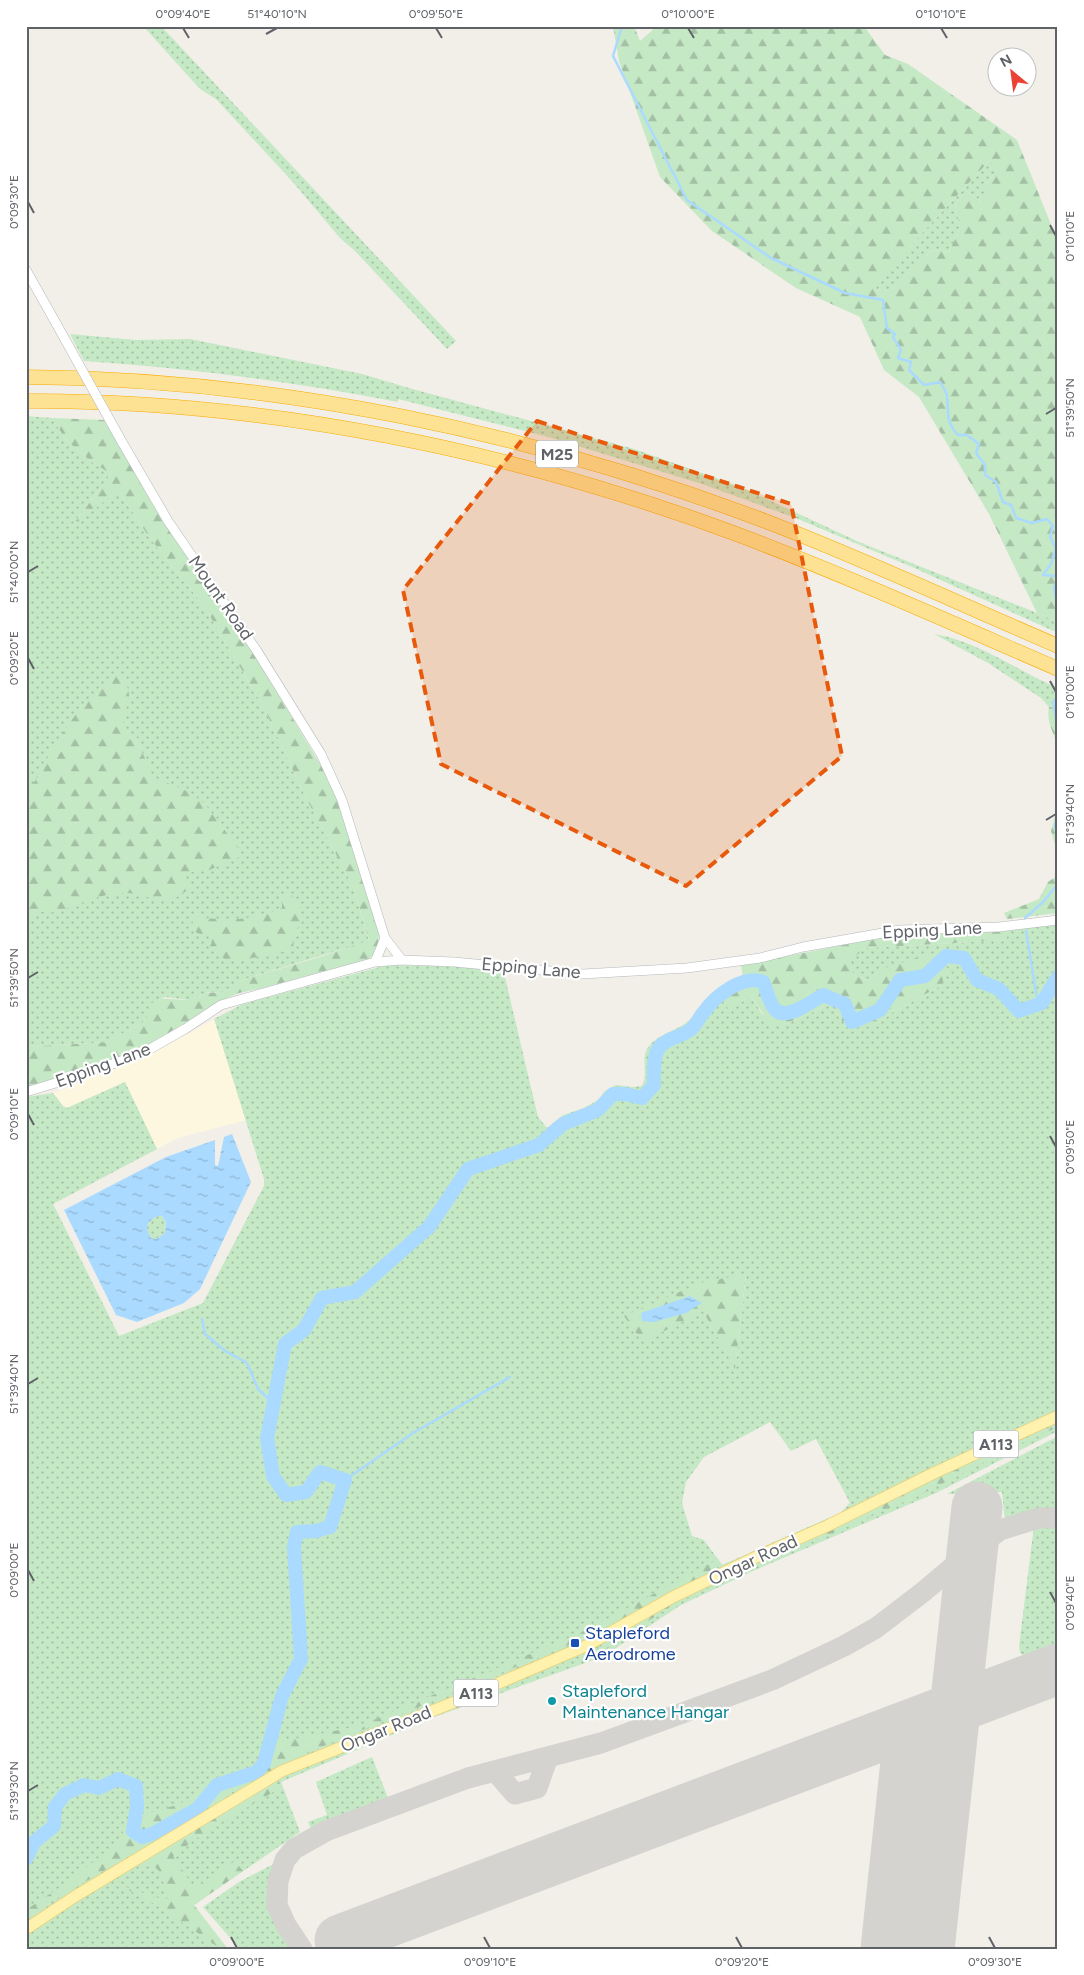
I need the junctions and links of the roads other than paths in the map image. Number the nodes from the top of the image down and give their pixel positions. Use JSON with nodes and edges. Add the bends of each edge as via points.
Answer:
{"nodes":[{"id":1,"x":26,"y":270,"type":"edge"},
{"id":2,"x":26,"y":377,"type":"edge"},
{"id":3,"x":26,"y":400,"type":"edge"},
{"id":4,"x":1058,"y":646,"type":"edge"},
{"id":5,"x":1058,"y":669,"type":"edge"},
{"id":6,"x":1058,"y":920,"type":"edge"},
{"id":7,"x":385,"y":938,"type":"junction"},
{"id":8,"x":402,"y":960,"type":"junction"},
{"id":9,"x":375,"y":962,"type":"junction"},
{"id":10,"x":26,"y":1092,"type":"edge"},
{"id":11,"x":1058,"y":1416,"type":"edge"},
{"id":12,"x":26,"y":1929,"type":"edge"}],
"edges":[{"from":1,"to":7,"type":"street","name":"Mount Road","bridge":true,"via":[[168,521],[257,651],[321,754],[342,800]]},
{"from":2,"to":4,"type":"highway","number":"M25","via":[[118,379],[243,390],[367,410],[522,444],[643,479],[763,520]]},
{"from":3,"to":5,"type":"highway","number":"M25","via":[[158,406],[283,419],[385,436],[521,467],[618,494],[737,534]]},
{"from":6,"to":8,"type":"street","name":"Epping Lane","via":[[999,927],[900,930],[760,958],[687,968],[571,974],[483,964]]},
{"from":7,"to":8,"type":"street","name":"Mount Road"},
{"from":7,"to":9,"type":"street"},
{"from":8,"to":9,"type":"street","name":"Epping Lane"},
{"from":9,"to":10,"type":"street","name":"Epping Lane","via":[[221,1005],[141,1054]]},
{"from":11,"to":12,"type":"main road","name":"Ongar Road","number":"A113","via":[[673,1597],[588,1646],[282,1771]]}]}
